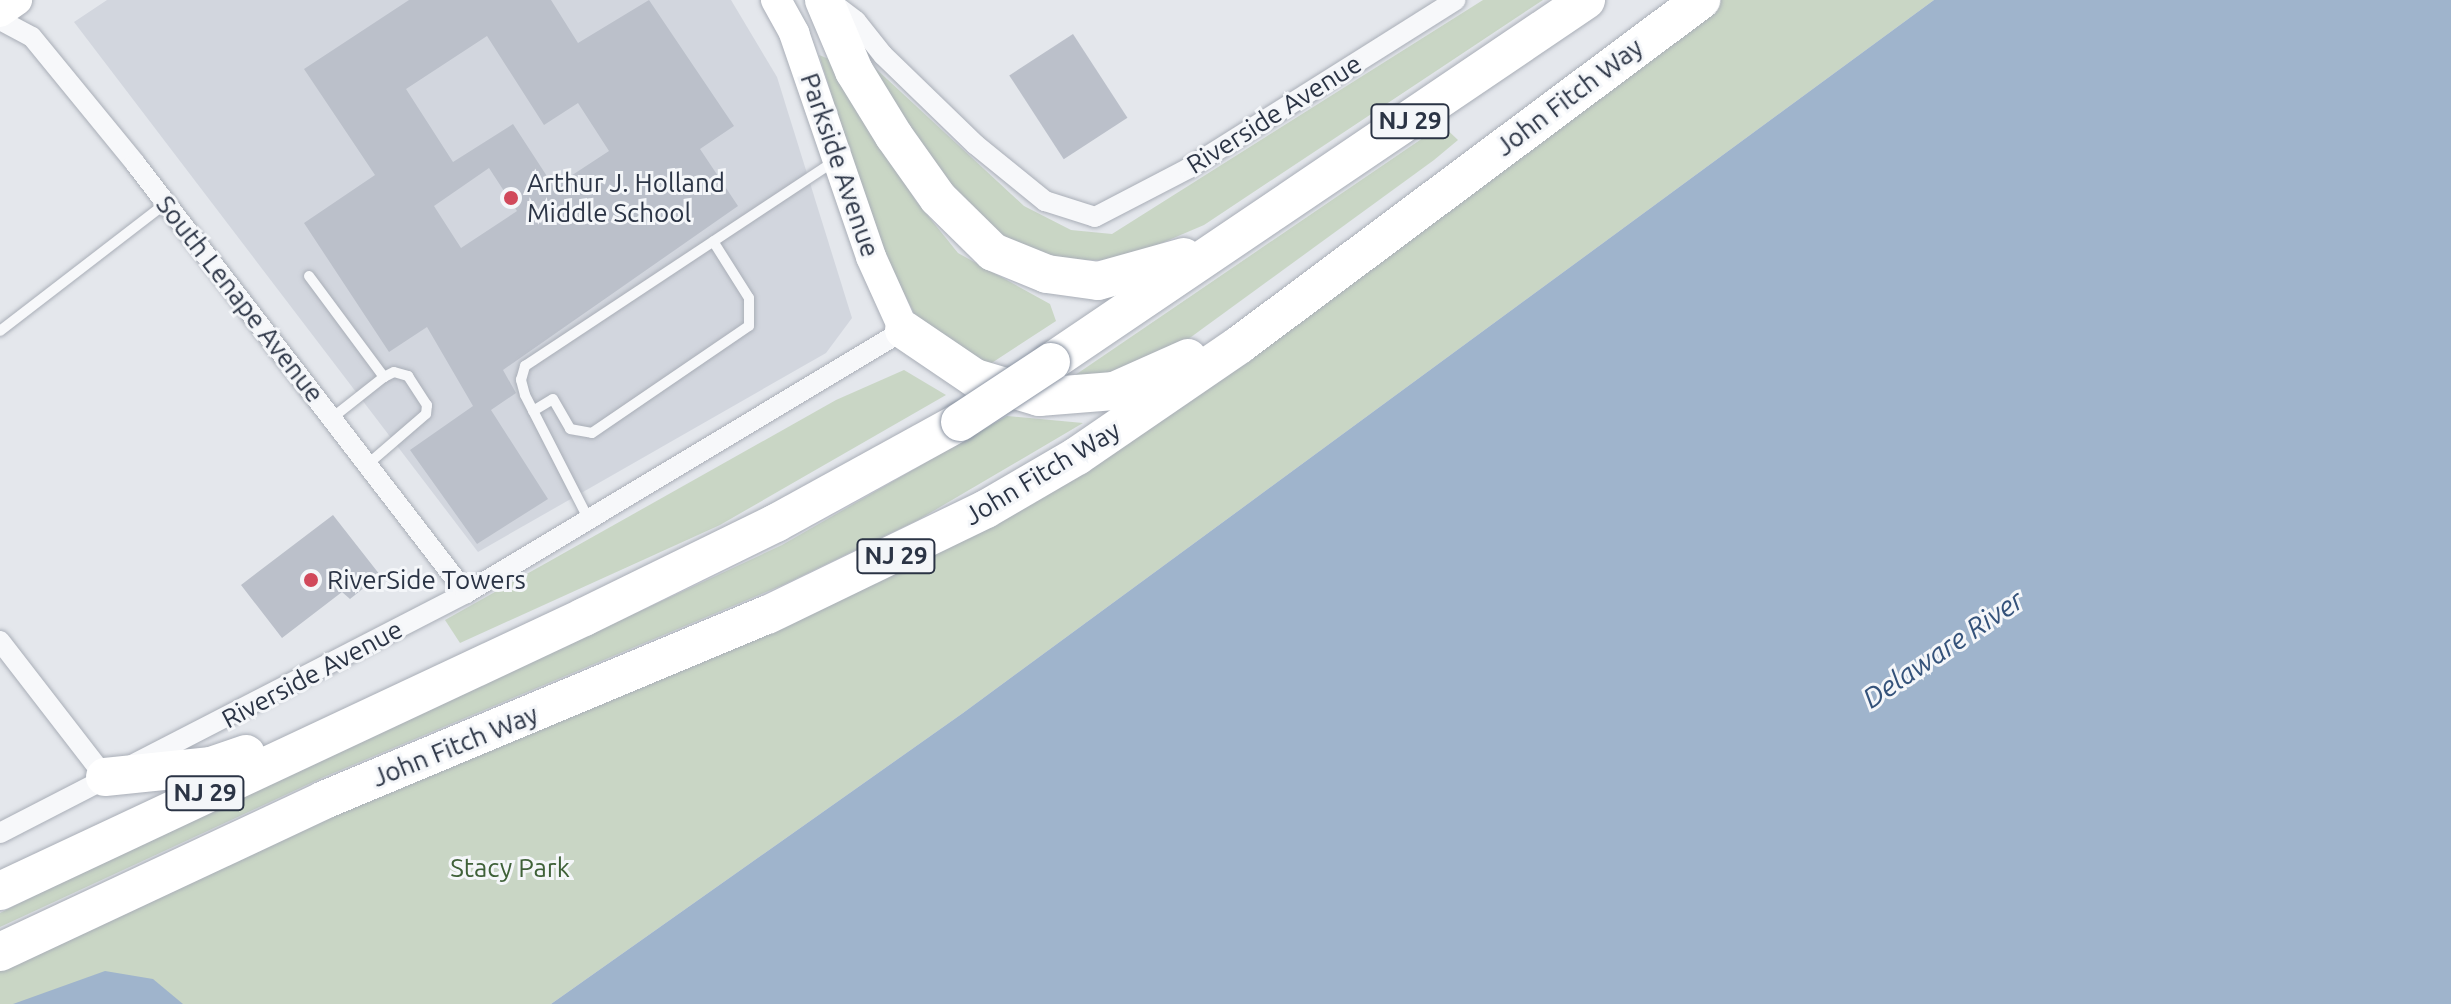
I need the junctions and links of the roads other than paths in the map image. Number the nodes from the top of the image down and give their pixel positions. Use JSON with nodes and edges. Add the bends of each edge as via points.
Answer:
{"nodes":[{"id":1,"x":17,"y":0,"type":"edge"},
{"id":2,"x":776,"y":0,"type":"edge"},
{"id":3,"x":826,"y":0,"type":"edge"},
{"id":4,"x":1456,"y":0,"type":"edge"},
{"id":5,"x":1586,"y":0,"type":"edge"},
{"id":6,"x":1701,"y":0,"type":"edge"},
{"id":7,"x":0,"y":12,"type":"edge"},
{"id":8,"x":0,"y":20,"type":"edge"},
{"id":9,"x":837,"y":160,"type":"junction"},
{"id":10,"x":166,"y":203,"type":"junction"},
{"id":11,"x":1401,"y":223,"type":"junction"},
{"id":12,"x":1232,"y":240,"type":"junction"},
{"id":13,"x":713,"y":241,"type":"junction"},
{"id":14,"x":309,"y":276,"type":"dead end"},
{"id":15,"x":904,"y":330,"type":"junction"},
{"id":16,"x":0,"y":331,"type":"edge"},
{"id":17,"x":384,"y":377,"type":"junction"},
{"id":18,"x":533,"y":411,"type":"junction"},
{"id":19,"x":332,"y":418,"type":"junction"},
{"id":20,"x":368,"y":464,"type":"junction"},
{"id":21,"x":590,"y":522,"type":"junction"},
{"id":22,"x":466,"y":593,"type":"junction"},
{"id":23,"x":0,"y":641,"type":"edge"},
{"id":24,"x":411,"y":697,"type":"junction"},
{"id":25,"x":105,"y":777,"type":"junction"},
{"id":26,"x":0,"y":833,"type":"edge"},
{"id":27,"x":0,"y":891,"type":"edge"},
{"id":28,"x":0,"y":952,"type":"edge"}],
"edges":[{"from":1,"to":7,"type":"main road"},
{"from":2,"to":9,"type":"main road","name":"Parkside Avenue","via":[[794,33]]},
{"from":3,"to":4,"type":"street","name":"Riverside Avenue","via":[[856,21],[883,55],[976,145],[1045,201],[1087,217],[1109,214],[1189,168]]},
{"from":3,"to":12,"type":"highway","via":[[854,71],[894,136],[938,198],[993,252],[1047,274],[1098,281]]},
{"from":5,"to":12,"type":"highway","number":"NJ 29"},
{"from":6,"to":11,"type":"highway","name":"John Fitch Way","number":"NJ 29"},
{"from":8,"to":10,"type":"street","name":"South Lenape Avenue","via":[[32,37]]},
{"from":9,"to":13,"type":"lane"},
{"from":9,"to":15,"type":"main road","name":"Parkside Avenue"},
{"from":10,"to":16,"type":"lane"},
{"from":10,"to":19,"type":"street","name":"South Lenape Avenue"},
{"from":11,"to":15,"type":"highway","via":[[1177,365],[1114,391],[1039,397],[975,378]]},
{"from":11,"to":28,"type":"highway","name":"John Fitch Way","number":"NJ 29","via":[[1239,345],[1077,456],[972,516],[767,615],[324,800]]},
{"from":12,"to":24,"type":"highway","number":"NJ 29","bridge":true,"via":[[960,422],[776,523]]},
{"from":13,"to":18,"type":"lane","via":[[525,366],[521,380]]},
{"from":13,"to":18,"type":"lane","via":[[749,298],[749,326],[592,433],[570,429],[553,399]]},
{"from":14,"to":17,"type":"lane"},
{"from":15,"to":21,"type":"street","name":"Riverside Avenue"},
{"from":17,"to":19,"type":"lane"},
{"from":17,"to":20,"type":"lane","via":[[394,372],[408,376],[427,405],[418,426]]},
{"from":18,"to":21,"type":"lane"},
{"from":19,"to":20,"type":"street","name":"South Lenape Avenue"},
{"from":20,"to":22,"type":"street","name":"South Lenape Avenue"},
{"from":21,"to":22,"type":"street","name":"Riverside Avenue"},
{"from":22,"to":25,"type":"street","name":"Riverside Avenue","via":[[136,767]]},
{"from":23,"to":25,"type":"street"},
{"from":24,"to":25,"type":"highway","via":[[211,766]]},
{"from":24,"to":27,"type":"highway","number":"NJ 29"},
{"from":25,"to":26,"type":"street","name":"Riverside Avenue"}]}
